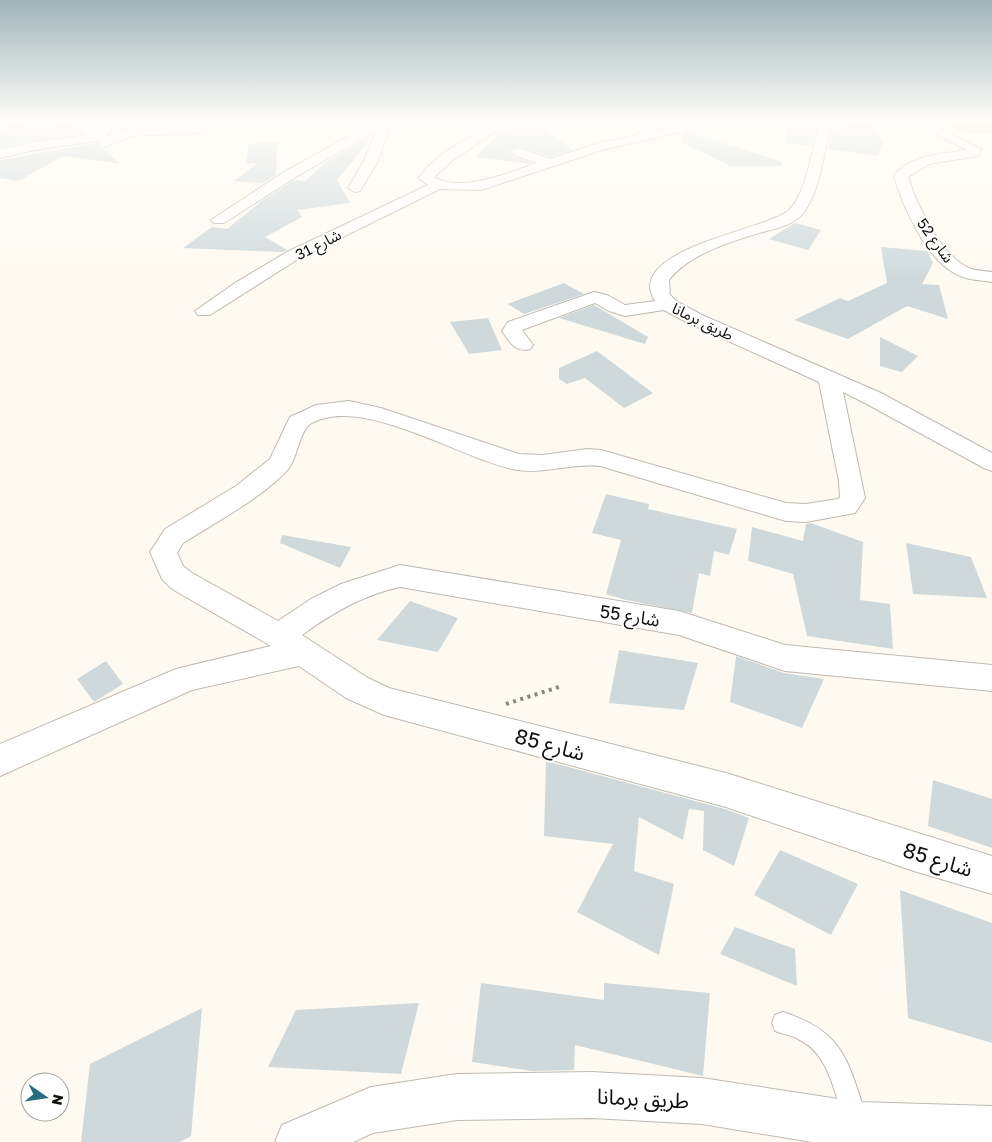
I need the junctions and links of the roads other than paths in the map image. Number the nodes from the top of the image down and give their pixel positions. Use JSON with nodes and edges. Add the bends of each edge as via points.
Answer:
{"nodes":[{"id":1,"x":292,"y":173,"type":"edge"},
{"id":2,"x":364,"y":173,"type":"edge"},
{"id":3,"x":428,"y":173,"type":"edge"},
{"id":4,"x":521,"y":173,"type":"edge"},
{"id":5,"x":813,"y":173,"type":"edge"},
{"id":6,"x":903,"y":173,"type":"edge"},
{"id":7,"x":438,"y":185,"type":"junction"},
{"id":8,"x":355,"y":188,"type":"dead end"},
{"id":9,"x":219,"y":220,"type":"dead end"},
{"id":10,"x":992,"y":277,"type":"edge"},
{"id":11,"x":667,"y":304,"type":"junction"},
{"id":12,"x":204,"y":312,"type":"dead end"},
{"id":13,"x":523,"y":345,"type":"dead end"},
{"id":14,"x":829,"y":378,"type":"junction"},
{"id":15,"x":992,"y":463,"type":"edge"},
{"id":16,"x":291,"y":644,"type":"junction"},
{"id":17,"x":992,"y":678,"type":"edge"},
{"id":18,"x":0,"y":760,"type":"edge"},
{"id":19,"x":992,"y":875,"type":"edge"},
{"id":20,"x":783,"y":1023,"type":"dead end"},
{"id":21,"x":858,"y":1126,"type":"junction"},
{"id":22,"x":992,"y":1130,"type":"edge"},
{"id":23,"x":299,"y":1142,"type":"edge"}],
"edges":[{"from":1,"to":9,"type":"street"},
{"from":2,"to":8,"type":"street"},
{"from":3,"to":7,"type":"street","via":[[426,178]]},
{"from":4,"to":7,"type":"street","via":[[481,186]]},
{"from":5,"to":11,"type":"street","name":"طريق برمانا","via":[[797,212],[785,220],[746,232],[674,263],[665,270],[657,284]]},
{"from":6,"to":10,"type":"street","name":"شارع 52","via":[[904,187],[919,218],[943,255],[968,273]]},
{"from":7,"to":12,"type":"street","name":"شارع 31","via":[[306,249],[250,280]]},
{"from":11,"to":13,"type":"street","via":[[625,310],[594,297],[515,326],[512,331]]},
{"from":11,"to":14,"type":"street","name":"طريق برمانا"},
{"from":14,"to":15,"type":"street","name":"طريق برمانا","via":[[925,424]]},
{"from":14,"to":16,"type":"street","name":"شارع 85","via":[[853,498],[846,507],[806,513],[786,512],[601,458],[517,462],[381,415],[349,408],[316,412],[298,422],[280,463],[245,492],[174,536],[164,552],[172,572],[182,581]]},
{"from":16,"to":17,"type":"street","name":"شارع 55","via":[[343,594],[378,580],[400,576],[680,623],[785,658]]},
{"from":16,"to":18,"type":"street","via":[[187,678]]},
{"from":16,"to":19,"type":"street","name":"شارع 85","via":[[357,688],[384,701],[726,790]]},
{"from":20,"to":21,"type":"lane","via":[[808,1032],[821,1042],[837,1066]]},
{"from":21,"to":22,"type":"street","name":"طريق برمانا"},
{"from":21,"to":23,"type":"street","name":"طريق برمانا","via":[[702,1101],[592,1095],[457,1097],[371,1110]]}]}
